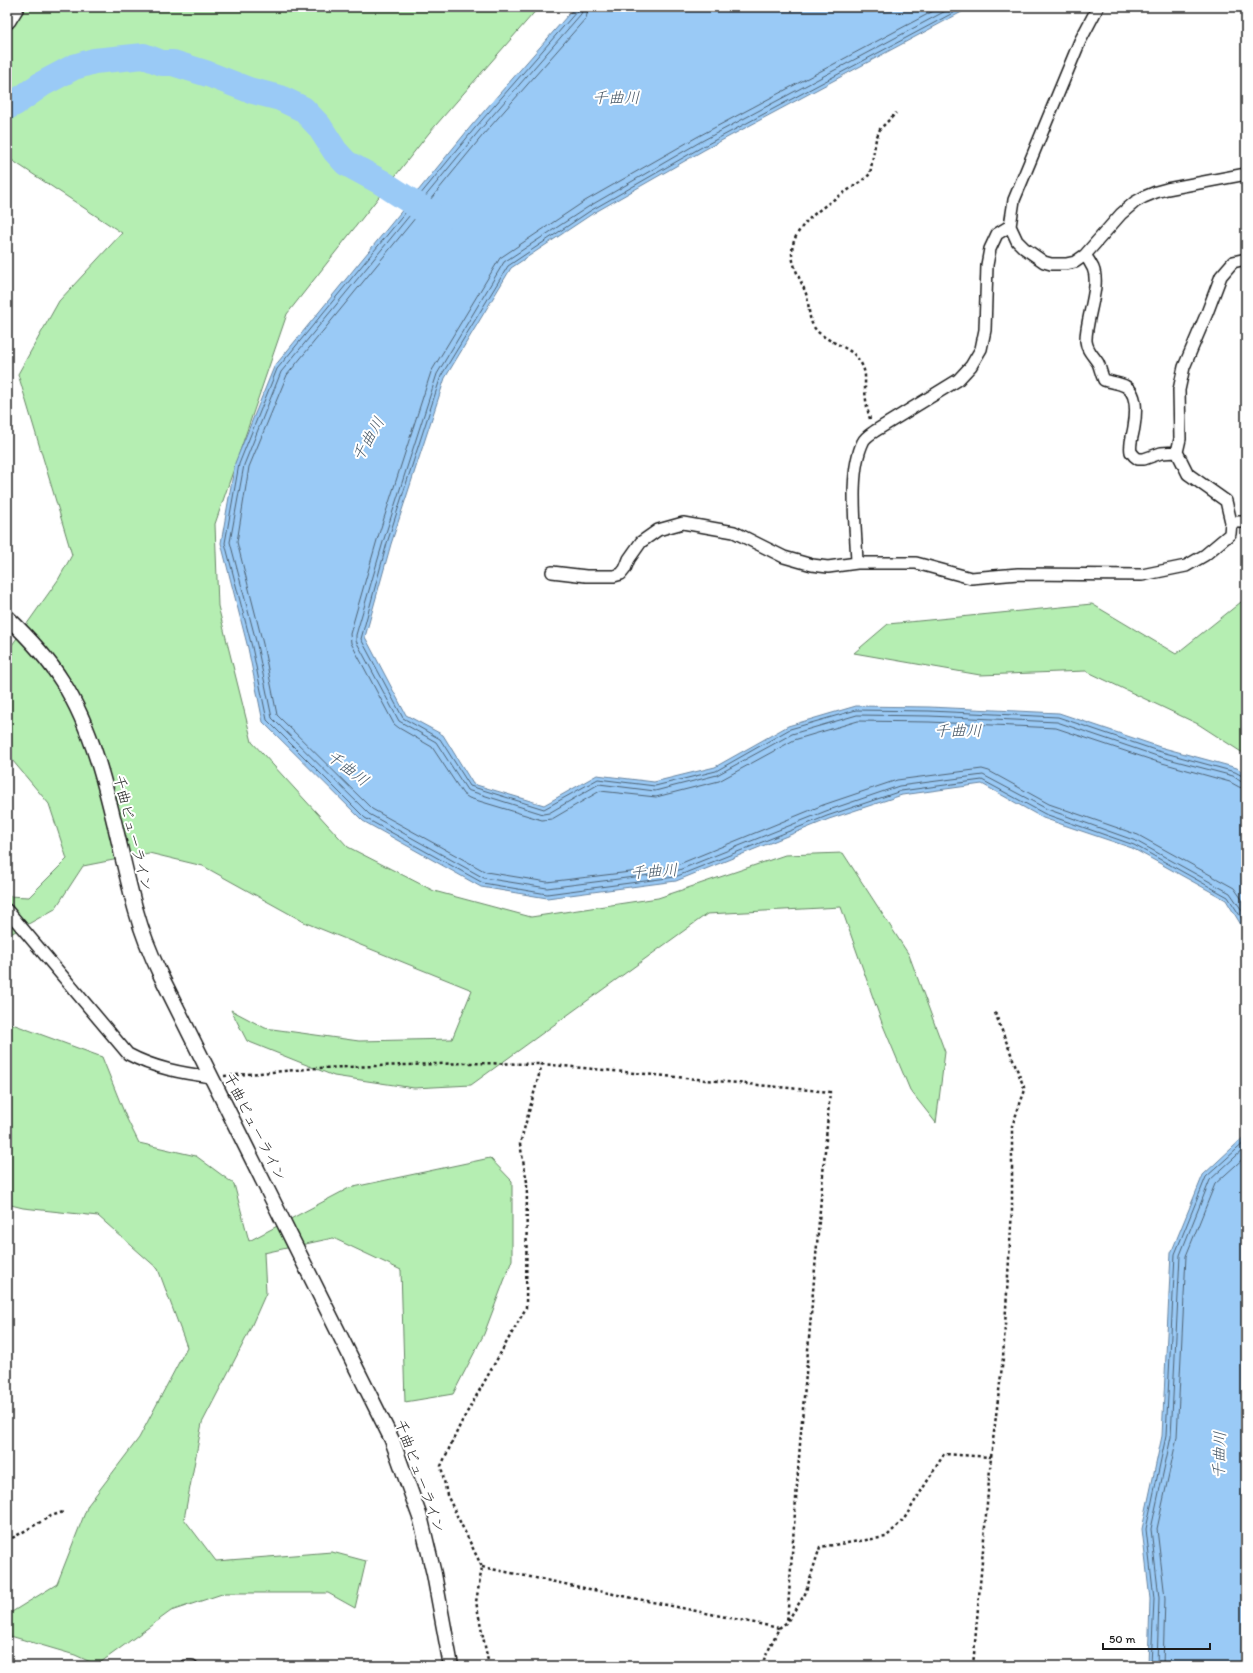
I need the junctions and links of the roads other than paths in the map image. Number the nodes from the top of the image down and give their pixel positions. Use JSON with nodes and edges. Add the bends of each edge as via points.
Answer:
{"nodes":[{"id":1,"x":15,"y":7,"type":"edge"},
{"id":2,"x":1098,"y":7,"type":"edge"},
{"id":3,"x":7,"y":20,"type":"edge"},
{"id":4,"x":1246,"y":174,"type":"edge"},
{"id":5,"x":1010,"y":226,"type":"junction"},
{"id":6,"x":1085,"y":255,"type":"junction"},
{"id":7,"x":1246,"y":260,"type":"edge"},
{"id":8,"x":1177,"y":452,"type":"junction"},
{"id":9,"x":1231,"y":522,"type":"junction"},
{"id":10,"x":1246,"y":522,"type":"edge"},
{"id":11,"x":857,"y":562,"type":"junction"},
{"id":12,"x":552,"y":572,"type":"dead end"},
{"id":13,"x":7,"y":617,"type":"edge"},
{"id":14,"x":7,"y":910,"type":"edge"},
{"id":15,"x":211,"y":1077,"type":"junction"},
{"id":16,"x":186,"y":1666,"type":"edge"},
{"id":17,"x":192,"y":1666,"type":"edge"},
{"id":18,"x":451,"y":1666,"type":"edge"}],
"edges":[{"from":1,"to":3,"type":"main road"},
{"from":2,"to":5,"type":"street","via":[[1080,41],[1014,200]]},
{"from":4,"to":6,"type":"street","via":[[1167,189],[1144,197],[1121,214]]},
{"from":5,"to":6,"type":"street","via":[[1017,242],[1051,264],[1075,262]]},
{"from":5,"to":11,"type":"street","via":[[997,234],[990,249],[987,265],[985,330],[981,349],[971,366],[958,380],[874,431],[864,440],[854,481]]},
{"from":6,"to":8,"type":"street","via":[[1094,270],[1095,284],[1086,341],[1104,380],[1125,386],[1133,398],[1135,404],[1131,452],[1138,459],[1144,459],[1162,453]]},
{"from":7,"to":8,"type":"street","via":[[1233,262],[1221,276],[1184,367],[1179,390],[1180,439]]},
{"from":8,"to":9,"type":"street","via":[[1188,474],[1226,501]]},
{"from":9,"to":10,"type":"street"},
{"from":9,"to":11,"type":"street","via":[[1230,534],[1205,555],[1186,566],[1142,575],[1018,574],[971,578],[916,563]]},
{"from":11,"to":12,"type":"street","via":[[828,567],[812,565],[784,557],[734,532],[683,523],[658,530],[642,542],[621,574],[586,576]]},
{"from":13,"to":15,"type":"street","name":"千曲ビューライン","via":[[32,642],[62,680],[83,720],[101,773],[136,912],[148,948]]},
{"from":14,"to":15,"type":"street","via":[[128,1054],[146,1063],[182,1074]]},
{"from":15,"to":18,"type":"street","name":"千曲ビューライン","via":[[392,1440],[421,1520]]},
{"from":16,"to":17,"type":"street"}]}
